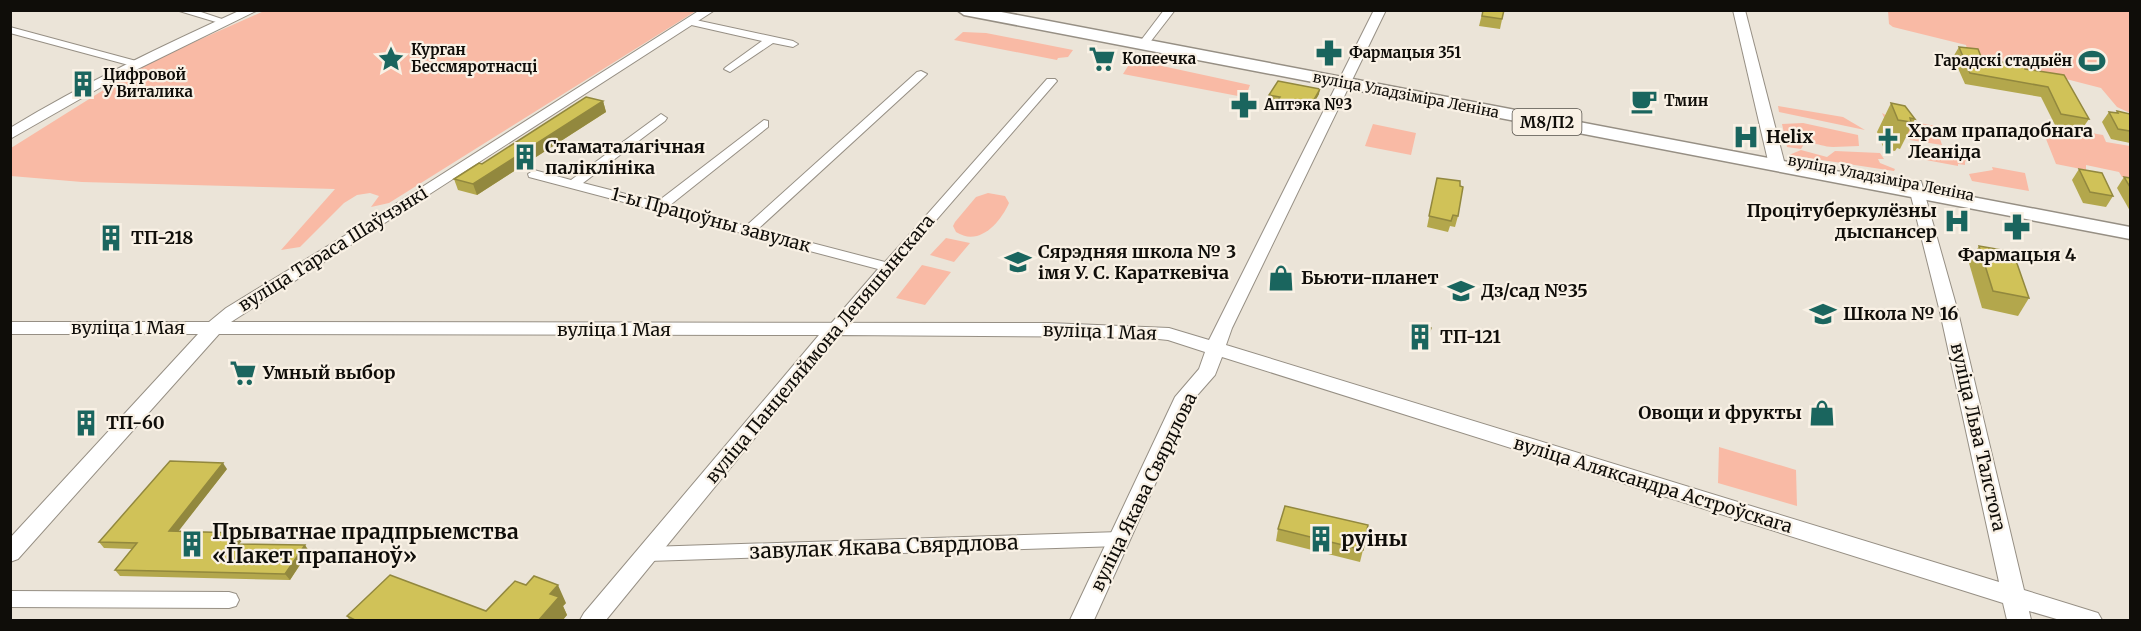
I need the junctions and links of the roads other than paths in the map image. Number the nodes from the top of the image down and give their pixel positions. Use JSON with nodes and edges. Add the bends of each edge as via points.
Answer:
{"nodes":[{"id":1,"x":181,"y":10,"type":"edge"},
{"id":2,"x":252,"y":10,"type":"edge"},
{"id":3,"x":710,"y":10,"type":"edge"},
{"id":4,"x":964,"y":10,"type":"edge"},
{"id":5,"x":995,"y":10,"type":"edge"},
{"id":6,"x":1170,"y":10,"type":"edge"},
{"id":7,"x":1380,"y":10,"type":"edge"},
{"id":8,"x":1739,"y":10,"type":"edge"},
{"id":9,"x":226,"y":22,"type":"junction"},
{"id":10,"x":691,"y":22,"type":"junction"},
{"id":11,"x":10,"y":30,"type":"edge"},
{"id":12,"x":771,"y":39,"type":"junction"},
{"id":13,"x":1147,"y":39,"type":"junction"},
{"id":14,"x":793,"y":44,"type":"dead end"},
{"id":15,"x":136,"y":64,"type":"junction"},
{"id":16,"x":730,"y":69,"type":"dead end"},
{"id":17,"x":921,"y":74,"type":"dead end"},
{"id":18,"x":1347,"y":80,"type":"junction"},
{"id":19,"x":1051,"y":81,"type":"dead end"},
{"id":20,"x":661,"y":118,"type":"dead end"},
{"id":21,"x":764,"y":124,"type":"dead end"},
{"id":22,"x":10,"y":135,"type":"edge"},
{"id":23,"x":1776,"y":162,"type":"junction"},
{"id":24,"x":534,"y":174,"type":"dead end"},
{"id":25,"x":575,"y":183,"type":"junction"},
{"id":26,"x":1917,"y":188,"type":"junction"},
{"id":27,"x":659,"y":207,"type":"junction"},
{"id":28,"x":2130,"y":224,"type":"edge"},
{"id":29,"x":748,"y":231,"type":"junction"},
{"id":30,"x":2130,"y":233,"type":"edge"},
{"id":31,"x":887,"y":267,"type":"junction"},
{"id":32,"x":10,"y":328,"type":"edge"},
{"id":33,"x":214,"y":328,"type":"junction"},
{"id":34,"x":833,"y":330,"type":"junction"},
{"id":35,"x":1216,"y":347,"type":"junction"},
{"id":36,"x":1120,"y":539,"type":"junction"},
{"id":37,"x":10,"y":553,"type":"edge"},
{"id":38,"x":648,"y":554,"type":"junction"},
{"id":39,"x":2014,"y":597,"type":"junction"},
{"id":40,"x":10,"y":599,"type":"edge"},
{"id":41,"x":229,"y":600,"type":"dead end"},
{"id":42,"x":592,"y":621,"type":"edge"},
{"id":43,"x":1082,"y":621,"type":"edge"},
{"id":44,"x":2019,"y":621,"type":"edge"},
{"id":45,"x":2090,"y":621,"type":"edge"}],
"edges":[{"from":1,"to":9,"type":"street"},
{"from":2,"to":9,"type":"street"},
{"from":3,"to":10,"type":"street","name":"вуліца Тараса Шаўчэнкі"},
{"from":4,"to":18,"type":"main road","name":"вуліца Уладзіміра Леніна","number":"М8/П2"},
{"from":5,"to":13,"type":"main road","name":"вуліца Уладзіміра Леніна","number":"М8/П2"},
{"from":6,"to":13,"type":"street"},
{"from":7,"to":18,"type":"street","name":"вуліца Якава Свярдлова"},
{"from":8,"to":23,"type":"street"},
{"from":9,"to":15,"type":"street"},
{"from":10,"to":12,"type":"street"},
{"from":10,"to":33,"type":"street","name":"вуліца Тараса Шаўчэнкі","via":[[232,312]]},
{"from":11,"to":15,"type":"street"},
{"from":12,"to":14,"type":"street"},
{"from":12,"to":16,"type":"street"},
{"from":13,"to":18,"type":"main road","name":"вуліца Уладзіміра Леніна","number":"М8/П2"},
{"from":15,"to":22,"type":"street","via":[[55,106]]},
{"from":17,"to":29,"type":"street"},
{"from":18,"to":23,"type":"main road","name":"вуліца Уладзіміра Леніна","number":"М8/П2"},
{"from":18,"to":35,"type":"street","name":"вуліца Якава Свярдлова","via":[[1248,274]]},
{"from":19,"to":31,"type":"street","name":"вуліца Панцеляймона Лепяшынскага"},
{"from":20,"to":25,"type":"street"},
{"from":21,"to":27,"type":"street"},
{"from":23,"to":26,"type":"main road","name":"вуліца Уладзіміра Леніна","number":"М8/П2"},
{"from":24,"to":25,"type":"street","name":"1-ы Працоўны завулак"},
{"from":25,"to":27,"type":"street","name":"1-ы Працоўны завулак"},
{"from":26,"to":28,"type":"main road","name":"вуліца Уладзіміра Леніна","number":"М8/П2"},
{"from":26,"to":30,"type":"main road","name":"вуліца Уладзіміра Леніна","number":"М8/П2"},
{"from":26,"to":39,"type":"street","name":"вуліца Льва Талстога"},
{"from":27,"to":29,"type":"street","name":"1-ы Працоўны завулак"},
{"from":29,"to":31,"type":"street","name":"1-ы Працоўны завулак"},
{"from":31,"to":34,"type":"street","name":"вуліца Панцеляймона Лепяшынскага"},
{"from":32,"to":33,"type":"street","name":"вуліца 1 Мая"},
{"from":33,"to":34,"type":"street","name":"вуліца 1 Мая"},
{"from":33,"to":37,"type":"street","name":"вуліца Тараса Шаўчэнкі"},
{"from":34,"to":35,"type":"street","name":"вуліца 1 Мая","via":[[1139,331],[1169,334]]},
{"from":34,"to":38,"type":"street","name":"вуліца Панцеляймона Лепяшынскага"},
{"from":35,"to":36,"type":"street","name":"вуліца Якава Свярдлова","via":[[1208,371],[1185,397]]},
{"from":35,"to":39,"type":"street","name":"вуліца Аляксандра Астроўскага"},
{"from":36,"to":38,"type":"street","name":"завулак Якава Свярдлова"},
{"from":36,"to":43,"type":"street","name":"вуліца Якава Свярдлова"},
{"from":38,"to":42,"type":"street","name":"вуліца Панцеляймона Лепяшынскага"},
{"from":39,"to":44,"type":"street","name":"вуліца Льва Талстога"},
{"from":39,"to":45,"type":"street","name":"вуліца Аляксандра Астроўскага"},
{"from":40,"to":41,"type":"street"}]}
